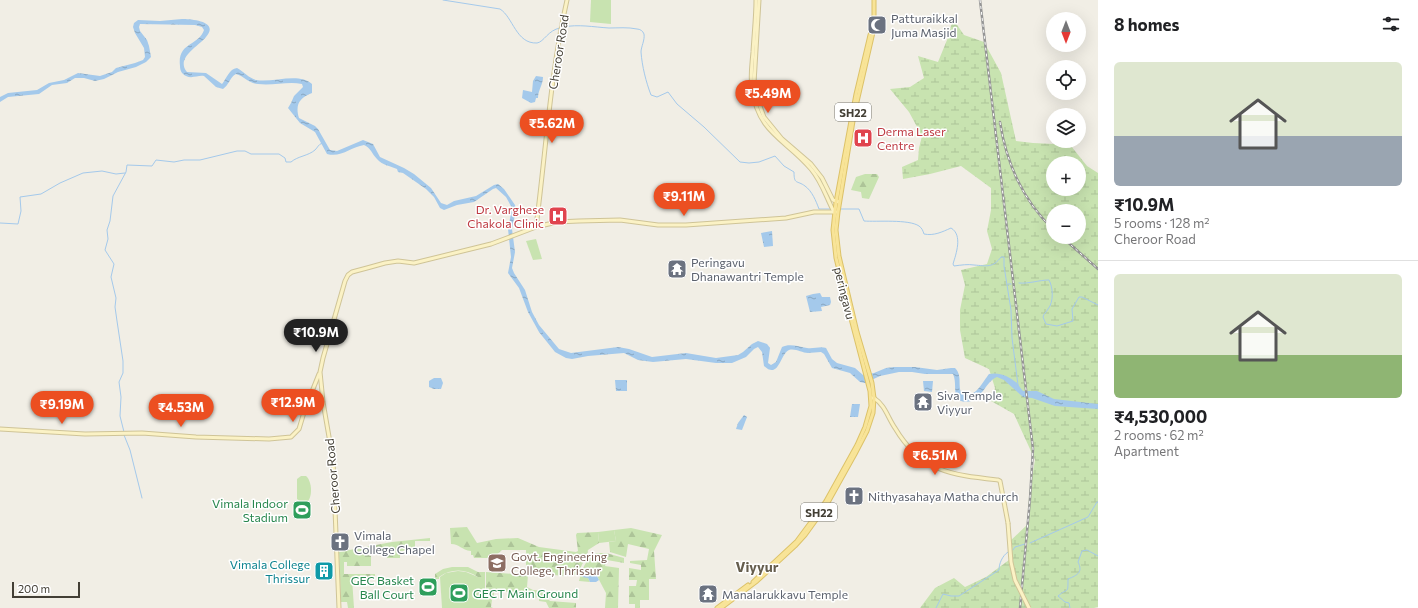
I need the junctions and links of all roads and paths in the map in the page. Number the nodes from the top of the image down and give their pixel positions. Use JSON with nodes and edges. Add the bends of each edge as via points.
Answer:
{"nodes":[{"id":1,"x":567,"y":0,"type":"edge"},
{"id":2,"x":757,"y":0,"type":"edge"},
{"id":3,"x":874,"y":0,"type":"edge"},
{"id":4,"x":838,"y":202,"type":"junction"},
{"id":5,"x":835,"y":210,"type":"junction"},
{"id":6,"x":536,"y":227,"type":"junction"},
{"id":7,"x":320,"y":372,"type":"junction"},
{"id":8,"x":867,"y":373,"type":"junction"},
{"id":9,"x":873,"y":398,"type":"junction"},
{"id":10,"x":0,"y":429,"type":"edge"},
{"id":11,"x":340,"y":608,"type":"edge"},
{"id":12,"x":717,"y":608,"type":"edge"},
{"id":13,"x":721,"y":608,"type":"edge"},
{"id":14,"x":1029,"y":608,"type":"edge"}],
"edges":[{"from":1,"to":6,"type":"main road","name":"Cheroor Road","via":[[562,18],[544,147]]},
{"from":2,"to":4,"type":"main road","via":[[754,83],[764,117],[782,139],[816,170],[831,197]]},
{"from":2,"to":5,"type":"main road","via":[[751,83],[758,110],[768,128],[817,176]]},
{"from":3,"to":4,"type":"main road","number":"SH22","via":[[874,28]]},
{"from":4,"to":5,"type":"main road","number":"SH22"},
{"from":5,"to":6,"type":"main road","via":[[786,218],[709,224],[658,225],[620,220],[557,222]]},
{"from":5,"to":8,"type":"main road","number":"SH22","via":[[837,243]]},
{"from":5,"to":8,"type":"main road","name":"peringavu","number":"SH22","via":[[835,252]]},
{"from":6,"to":7,"type":"main road","name":"Cheroor Road","via":[[491,244],[414,264],[398,261],[352,272],[345,281]]},
{"from":7,"to":10,"type":"main road","via":[[299,429],[291,437],[269,439],[142,433],[85,434]]},
{"from":7,"to":11,"type":"main road","name":"Cheroor Road","via":[[322,402],[333,460]]},
{"from":8,"to":9,"type":"main road","number":"SH22"},
{"from":9,"to":12,"type":"main road","number":"SH22","via":[[861,437],[817,514],[790,547],[750,584]]},
{"from":9,"to":13,"type":"main road","number":"SH22","via":[[873,413],[861,442],[832,496],[814,523],[798,543],[763,576]]},
{"from":9,"to":14,"type":"main road","bridge":true,"via":[[881,403],[902,439],[931,466],[960,476],[1000,481],[1008,523],[1010,562],[1015,580]]}]}
